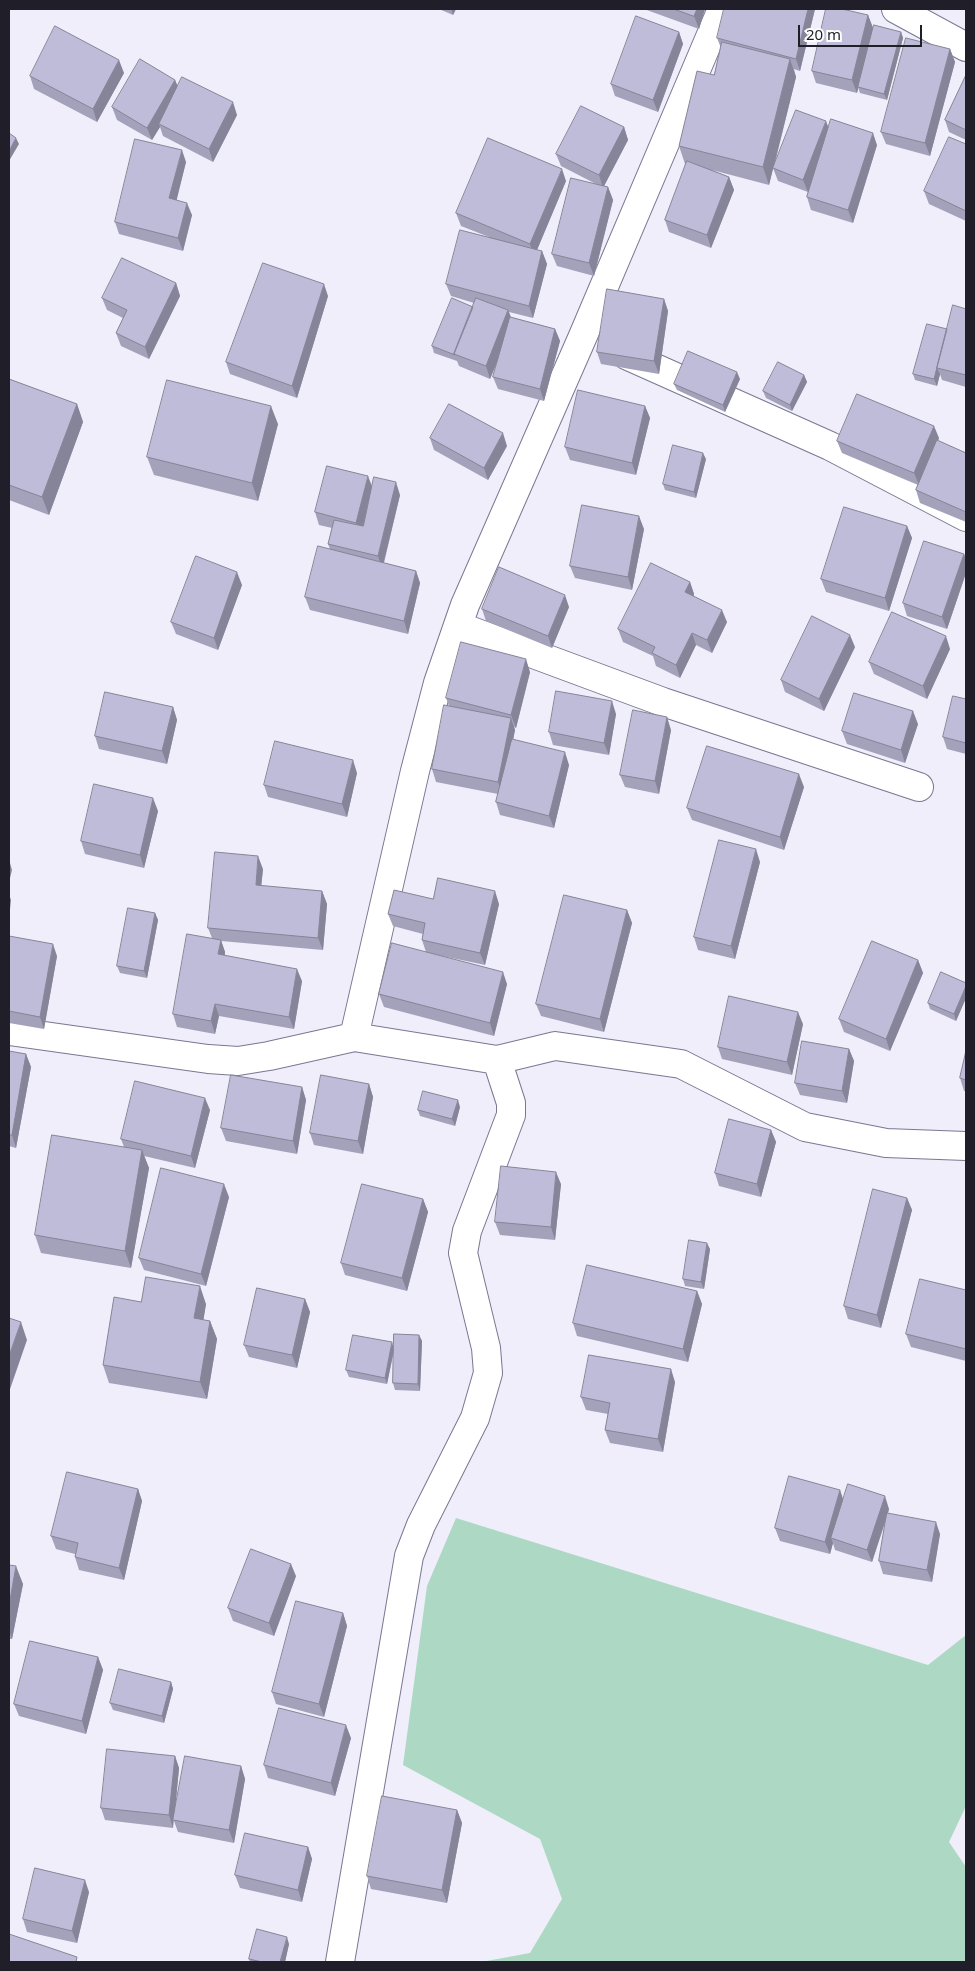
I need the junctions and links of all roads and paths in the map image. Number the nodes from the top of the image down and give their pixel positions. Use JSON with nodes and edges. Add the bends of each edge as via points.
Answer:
{"nodes":[{"id":1,"x":722,"y":9,"type":"edge"},
{"id":2,"x":896,"y":9,"type":"edge"},
{"id":3,"x":966,"y":47,"type":"edge"},
{"id":4,"x":583,"y":336,"type":"junction"},
{"id":5,"x":966,"y":517,"type":"edge"},
{"id":6,"x":458,"y":626,"type":"junction"},
{"id":7,"x":919,"y":787,"type":"dead end"},
{"id":8,"x":9,"y":1031,"type":"edge"},
{"id":9,"x":354,"y":1037,"type":"junction"},
{"id":10,"x":497,"y":1060,"type":"junction"},
{"id":11,"x":966,"y":1146,"type":"edge"},
{"id":12,"x":340,"y":1962,"type":"edge"}],
"edges":[{"from":1,"to":4,"type":"street"},
{"from":2,"to":3,"type":"street"},
{"from":4,"to":5,"type":"street","via":[[830,446]]},
{"from":4,"to":6,"type":"street"},
{"from":6,"to":7,"type":"street","via":[[663,702]]},
{"from":6,"to":9,"type":"street","via":[[438,683],[415,771]]},
{"from":8,"to":9,"type":"street","via":[[238,1061]]},
{"from":9,"to":10,"type":"street"},
{"from":10,"to":11,"type":"street","via":[[555,1046],[681,1064],[805,1127],[886,1143]]},
{"from":10,"to":12,"type":"street","via":[[511,1103],[511,1115],[466,1231],[463,1252],[486,1348],[488,1373],[475,1418],[409,1556]]}]}
